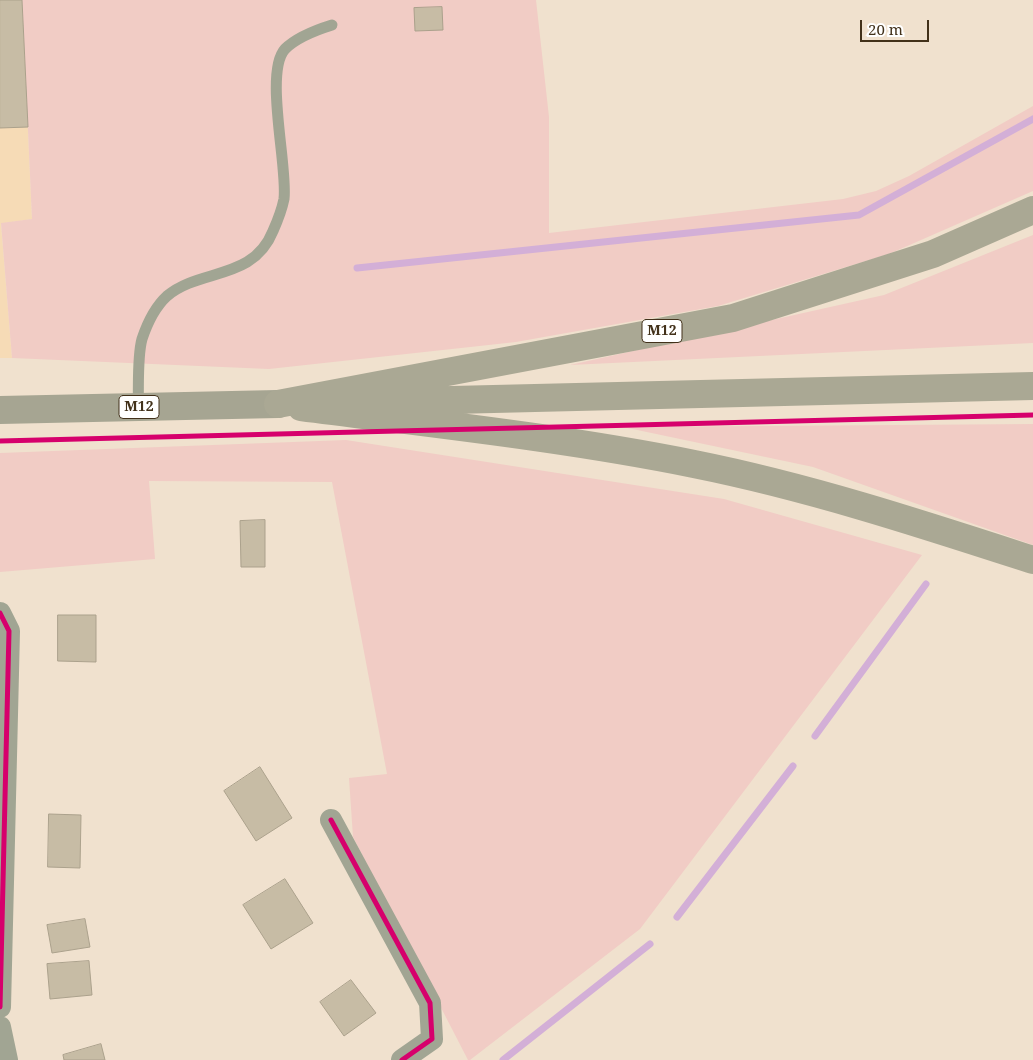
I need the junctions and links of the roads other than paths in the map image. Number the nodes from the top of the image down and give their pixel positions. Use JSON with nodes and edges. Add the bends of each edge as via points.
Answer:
{"nodes":[{"id":1,"x":332,"y":25,"type":"dead end"},
{"id":2,"x":1033,"y":210,"type":"edge"},
{"id":3,"x":1033,"y":386,"type":"edge"},
{"id":4,"x":278,"y":404,"type":"junction"},
{"id":5,"x":138,"y":407,"type":"junction"},
{"id":6,"x":0,"y":410,"type":"edge"},
{"id":7,"x":1033,"y":560,"type":"edge"},
{"id":8,"x":0,"y":613,"type":"edge"},
{"id":9,"x":331,"y":820,"type":"dead end"},
{"id":10,"x":0,"y":1006,"type":"edge"},
{"id":11,"x":0,"y":1026,"type":"edge"},
{"id":12,"x":8,"y":1060,"type":"edge"},
{"id":13,"x":402,"y":1060,"type":"edge"}],
"edges":[{"from":1,"to":5,"type":"lane","via":[[312,32],[284,50],[276,72],[284,199],[272,234],[254,258],[230,272],[185,285],[166,297],[151,317],[142,341]]},
{"from":2,"to":4,"type":"highway","number":"М12","via":[[933,254],[733,318]]},
{"from":3,"to":4,"type":"highway","number":"М12"},
{"from":4,"to":5,"type":"main road","number":"М12"},
{"from":4,"to":7,"type":"highway","number":"М12","via":[[587,445],[696,465],[888,512]]},
{"from":5,"to":6,"type":"main road","number":"М12"},
{"from":8,"to":10,"type":"street","via":[[9,631]]},
{"from":9,"to":13,"type":"street","via":[[430,1003],[432,1039]]},
{"from":11,"to":12,"type":"street"}]}
